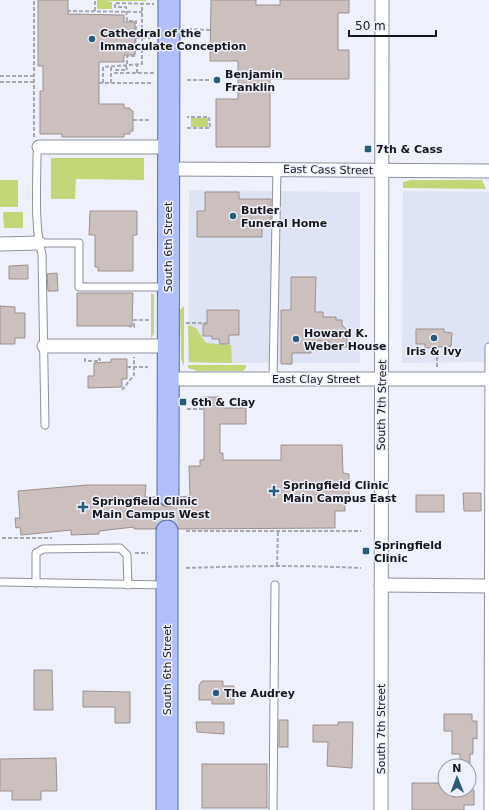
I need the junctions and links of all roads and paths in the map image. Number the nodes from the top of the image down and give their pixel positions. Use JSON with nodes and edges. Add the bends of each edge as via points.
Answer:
{"nodes":[{"id":1,"x":34,"y":0,"type":"edge"},
{"id":2,"x":95,"y":0,"type":"edge"},
{"id":3,"x":382,"y":0,"type":"edge"},
{"id":4,"x":162,"y":2,"type":"edge"},
{"id":5,"x":142,"y":4,"type":"junction"},
{"id":6,"x":67,"y":11,"type":"dead end"},
{"id":7,"x":95,"y":11,"type":"junction"},
{"id":8,"x":126,"y":11,"type":"junction"},
{"id":9,"x":142,"y":12,"type":"junction"},
{"id":10,"x":188,"y":29,"type":"dead end"},
{"id":11,"x":210,"y":30,"type":"dead end"},
{"id":12,"x":135,"y":38,"type":"junction"},
{"id":13,"x":142,"y":38,"type":"junction"},
{"id":14,"x":150,"y":38,"type":"dead end"},
{"id":15,"x":137,"y":64,"type":"junction"},
{"id":16,"x":127,"y":65,"type":"junction"},
{"id":17,"x":111,"y":66,"type":"junction"},
{"id":18,"x":137,"y":73,"type":"junction"},
{"id":19,"x":155,"y":74,"type":"dead end"},
{"id":20,"x":0,"y":76,"type":"edge"},
{"id":21,"x":34,"y":76,"type":"junction"},
{"id":22,"x":187,"y":80,"type":"dead end"},
{"id":23,"x":211,"y":80,"type":"dead end"},
{"id":24,"x":0,"y":82,"type":"edge"},
{"id":25,"x":34,"y":82,"type":"junction"},
{"id":26,"x":99,"y":83,"type":"dead end"},
{"id":27,"x":103,"y":83,"type":"junction"},
{"id":28,"x":111,"y":83,"type":"junction"},
{"id":29,"x":150,"y":83,"type":"dead end"},
{"id":30,"x":187,"y":117,"type":"dead end"},
{"id":31,"x":133,"y":120,"type":"dead end"},
{"id":32,"x":150,"y":120,"type":"dead end"},
{"id":33,"x":187,"y":128,"type":"dead end"},
{"id":34,"x":36,"y":143,"type":"junction"},
{"id":35,"x":168,"y":147,"type":"junction"},
{"id":36,"x":168,"y":169,"type":"junction"},
{"id":37,"x":277,"y":169,"type":"junction"},
{"id":38,"x":382,"y":170,"type":"junction"},
{"id":39,"x":489,"y":171,"type":"edge"},
{"id":40,"x":39,"y":243,"type":"junction"},
{"id":41,"x":0,"y":244,"type":"edge"},
{"id":42,"x":168,"y":287,"type":"junction"},
{"id":43,"x":149,"y":320,"type":"dead end"},
{"id":44,"x":186,"y":323,"type":"dead end"},
{"id":45,"x":207,"y":323,"type":"dead end"},
{"id":46,"x":128,"y":326,"type":"dead end"},
{"id":47,"x":44,"y":346,"type":"junction"},
{"id":48,"x":168,"y":346,"type":"junction"},
{"id":49,"x":489,"y":347,"type":"edge"},
{"id":50,"x":437,"y":351,"type":"dead end"},
{"id":51,"x":134,"y":354,"type":"dead end"},
{"id":52,"x":134,"y":367,"type":"junction"},
{"id":53,"x":148,"y":367,"type":"dead end"},
{"id":54,"x":127,"y":368,"type":"dead end"},
{"id":55,"x":437,"y":368,"type":"dead end"},
{"id":56,"x":168,"y":379,"type":"junction"},
{"id":57,"x":273,"y":379,"type":"junction"},
{"id":58,"x":382,"y":379,"type":"junction"},
{"id":59,"x":489,"y":379,"type":"edge"},
{"id":60,"x":122,"y":390,"type":"dead end"},
{"id":61,"x":187,"y":409,"type":"dead end"},
{"id":62,"x":204,"y":409,"type":"dead end"},
{"id":63,"x":45,"y":425,"type":"dead end"},
{"id":64,"x":168,"y":495,"type":"tunnel mouth"},
{"id":65,"x":176,"y":531,"type":"joint"},
{"id":66,"x":278,"y":531,"type":"junction"},
{"id":67,"x":361,"y":531,"type":"dead end"},
{"id":68,"x":134,"y":553,"type":"dead end"},
{"id":69,"x":148,"y":553,"type":"dead end"},
{"id":70,"x":277,"y":566,"type":"junction"},
{"id":71,"x":186,"y":568,"type":"dead end"},
{"id":72,"x":361,"y":568,"type":"dead end"},
{"id":73,"x":0,"y":582,"type":"edge"},
{"id":74,"x":36,"y":583,"type":"junction"},
{"id":75,"x":128,"y":585,"type":"junction"},
{"id":76,"x":167,"y":585,"type":"junction"},
{"id":77,"x":275,"y":585,"type":"dead end"},
{"id":78,"x":381,"y":585,"type":"junction"},
{"id":79,"x":489,"y":586,"type":"edge"},
{"id":80,"x":167,"y":810,"type":"edge"},
{"id":81,"x":273,"y":810,"type":"edge"},
{"id":82,"x":380,"y":810,"type":"edge"},
{"id":83,"x":488,"y":810,"type":"edge"}],
"edges":[{"from":1,"to":21,"type":"path"},
{"from":2,"to":7,"type":"path"},
{"from":3,"to":38,"type":"street","name":"South 7th Street"},
{"from":4,"to":5,"type":"path"},
{"from":4,"to":35,"type":"main road","name":"South 6th Street"},
{"from":5,"to":8,"type":"path","via":[[115,4],[115,7],[126,7]]},
{"from":5,"to":9,"type":"path"},
{"from":6,"to":7,"type":"path"},
{"from":7,"to":8,"type":"path"},
{"from":8,"to":9,"type":"path"},
{"from":8,"to":12,"type":"path","via":[[127,20],[136,21]]},
{"from":9,"to":13,"type":"path"},
{"from":10,"to":11,"type":"path"},
{"from":12,"to":13,"type":"path"},
{"from":12,"to":16,"type":"path","via":[[135,56],[127,56]]},
{"from":13,"to":14,"type":"path"},
{"from":13,"to":15,"type":"path","via":[[142,64]]},
{"from":15,"to":16,"type":"path"},
{"from":15,"to":18,"type":"path"},
{"from":16,"to":17,"type":"path"},
{"from":16,"to":18,"type":"path","via":[[126,70],[115,70],[115,73]]},
{"from":17,"to":27,"type":"path","via":[[103,67]]},
{"from":17,"to":28,"type":"path"},
{"from":18,"to":19,"type":"path"},
{"from":20,"to":21,"type":"path"},
{"from":21,"to":25,"type":"path"},
{"from":22,"to":23,"type":"path"},
{"from":24,"to":25,"type":"path"},
{"from":25,"to":34,"type":"path"},
{"from":26,"to":27,"type":"path"},
{"from":27,"to":28,"type":"path"},
{"from":28,"to":29,"type":"path"},
{"from":30,"to":33,"type":"path","via":[[209,117],[210,128]]},
{"from":31,"to":32,"type":"path"},
{"from":34,"to":35,"type":"street"},
{"from":34,"to":40,"type":"lane"},
{"from":35,"to":36,"type":"main road","name":"South 6th Street"},
{"from":36,"to":37,"type":"street","name":"East Cass Street"},
{"from":36,"to":42,"type":"main road","name":"South 6th Street"},
{"from":37,"to":38,"type":"street","name":"East Cass Street"},
{"from":37,"to":57,"type":"lane"},
{"from":38,"to":39,"type":"street","name":"East Cass Street"},
{"from":38,"to":58,"type":"street","name":"South 7th Street"},
{"from":40,"to":41,"type":"street"},
{"from":40,"to":42,"type":"lane","via":[[79,243],[79,287]]},
{"from":40,"to":47,"type":"lane","via":[[42,254]]},
{"from":42,"to":48,"type":"main road","name":"South 6th Street"},
{"from":43,"to":46,"type":"path","via":[[134,320],[134,327]]},
{"from":44,"to":45,"type":"path"},
{"from":47,"to":48,"type":"street"},
{"from":47,"to":63,"type":"lane"},
{"from":48,"to":56,"type":"main road","name":"South 6th Street"},
{"from":49,"to":59,"type":"lane"},
{"from":50,"to":55,"type":"path"},
{"from":51,"to":52,"type":"path"},
{"from":52,"to":53,"type":"path"},
{"from":52,"to":54,"type":"path"},
{"from":52,"to":60,"type":"path","via":[[134,375]]},
{"from":56,"to":57,"type":"street","name":"East Clay Street"},
{"from":56,"to":64,"type":"main road","name":"South 6th Street"},
{"from":57,"to":58,"type":"street","name":"East Clay Street"},
{"from":58,"to":59,"type":"street","name":"East Clay Street"},
{"from":58,"to":78,"type":"street","name":"South 7th Street"},
{"from":59,"to":79,"type":"lane"},
{"from":61,"to":62,"type":"path"},
{"from":65,"to":66,"type":"path"},
{"from":65,"to":76,"type":"main road","name":"South 6th Street"},
{"from":66,"to":67,"type":"path"},
{"from":66,"to":70,"type":"path"},
{"from":68,"to":69,"type":"path"},
{"from":70,"to":71,"type":"path"},
{"from":70,"to":72,"type":"path"},
{"from":73,"to":74,"type":"lane"},
{"from":74,"to":75,"type":"lane"},
{"from":74,"to":75,"type":"lane","via":[[36,553],[43,549],[120,548],[127,555]]},
{"from":75,"to":76,"type":"lane"},
{"from":76,"to":80,"type":"main road","name":"South 6th Street"},
{"from":77,"to":81,"type":"lane"},
{"from":78,"to":79,"type":"street"},
{"from":78,"to":82,"type":"street","name":"South 7th Street"},
{"from":79,"to":83,"type":"lane"}]}
